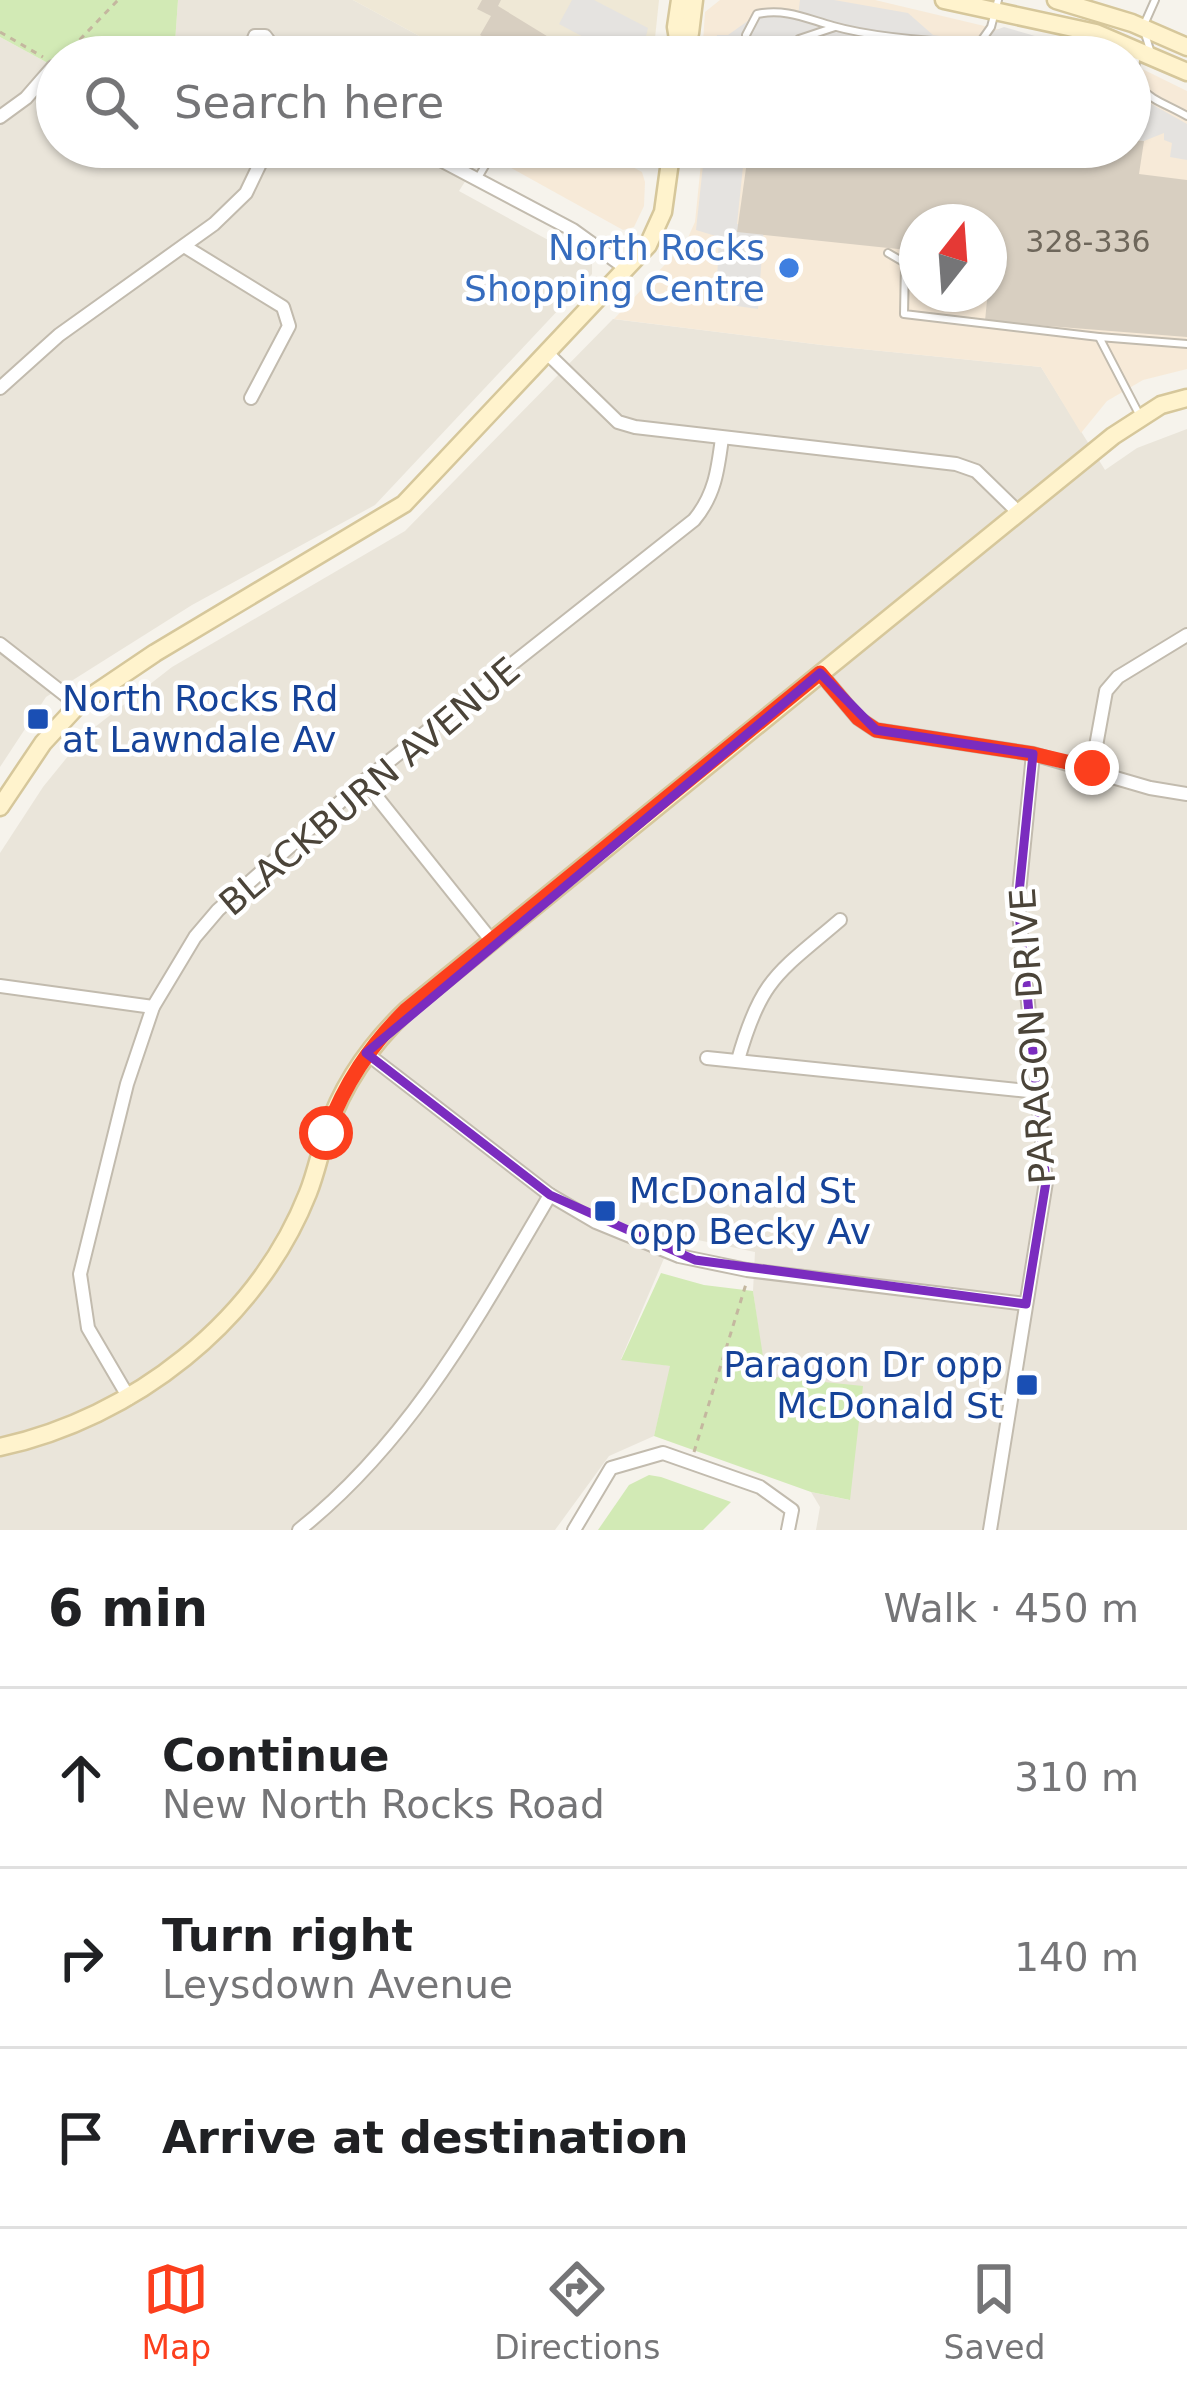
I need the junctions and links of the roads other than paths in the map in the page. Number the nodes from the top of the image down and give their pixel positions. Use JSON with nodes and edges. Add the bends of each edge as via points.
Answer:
{"nodes":[{"id":1,"x":680,"y":0,"type":"edge"},
{"id":2,"x":694,"y":0,"type":"edge"},
{"id":3,"x":944,"y":0,"type":"edge"},
{"id":4,"x":1056,"y":0,"type":"edge"},
{"id":5,"x":1155,"y":0,"type":"edge"},
{"id":6,"x":997,"y":5,"type":"edge"},
{"id":7,"x":835,"y":27,"type":"junction"},
{"id":8,"x":1143,"y":27,"type":"junction"},
{"id":9,"x":746,"y":35,"type":"dead end"},
{"id":10,"x":678,"y":36,"type":"edge"},
{"id":11,"x":689,"y":36,"type":"edge"},
{"id":12,"x":811,"y":36,"type":"edge"},
{"id":13,"x":911,"y":36,"type":"edge"},
{"id":14,"x":986,"y":36,"type":"edge"},
{"id":15,"x":1104,"y":36,"type":"edge"},
{"id":16,"x":1143,"y":36,"type":"edge"},
{"id":17,"x":1187,"y":47,"type":"edge"},
{"id":18,"x":1151,"y":54,"type":"edge"},
{"id":19,"x":1187,"y":72,"type":"edge"},
{"id":20,"x":36,"y":87,"type":"edge"},
{"id":21,"x":1151,"y":95,"type":"edge"},
{"id":22,"x":1187,"y":116,"type":"edge"},
{"id":23,"x":0,"y":117,"type":"edge"},
{"id":24,"x":258,"y":168,"type":"edge"},
{"id":25,"x":456,"y":168,"type":"edge"},
{"id":26,"x":484,"y":168,"type":"edge"},
{"id":27,"x":669,"y":168,"type":"edge"},
{"id":28,"x":477,"y":179,"type":"junction"},
{"id":29,"x":184,"y":246,"type":"junction"},
{"id":30,"x":888,"y":253,"type":"dead end"},
{"id":31,"x":627,"y":268,"type":"junction"},
{"id":32,"x":1099,"y":337,"type":"junction"},
{"id":33,"x":1187,"y":344,"type":"edge"},
{"id":34,"x":548,"y":354,"type":"junction"},
{"id":35,"x":0,"y":388,"type":"edge"},
{"id":36,"x":251,"y":398,"type":"dead end"},
{"id":37,"x":1187,"y":398,"type":"edge"},
{"id":38,"x":1141,"y":417,"type":"junction"},
{"id":39,"x":722,"y":437,"type":"junction"},
{"id":40,"x":1018,"y":512,"type":"junction"},
{"id":41,"x":1187,"y":634,"type":"edge"},
{"id":42,"x":0,"y":644,"type":"edge"},
{"id":43,"x":820,"y":673,"type":"junction"},
{"id":44,"x":78,"y":705,"type":"junction"},
{"id":45,"x":1033,"y":754,"type":"junction"},
{"id":46,"x":1092,"y":768,"type":"junction"},
{"id":47,"x":364,"y":781,"type":"junction"},
{"id":48,"x":1187,"y":794,"type":"edge"},
{"id":49,"x":0,"y":807,"type":"edge"},
{"id":50,"x":840,"y":920,"type":"dead end"},
{"id":51,"x":491,"y":940,"type":"junction"},
{"id":52,"x":0,"y":986,"type":"edge"},
{"id":53,"x":153,"y":1007,"type":"junction"},
{"id":54,"x":366,"y":1053,"type":"junction"},
{"id":55,"x":707,"y":1058,"type":"dead end"},
{"id":56,"x":738,"y":1060,"type":"junction"},
{"id":57,"x":1038,"y":1092,"type":"junction"},
{"id":58,"x":550,"y":1195,"type":"junction"},
{"id":59,"x":1026,"y":1304,"type":"junction"},
{"id":60,"x":129,"y":1398,"type":"junction"},
{"id":61,"x":0,"y":1447,"type":"edge"},
{"id":62,"x":299,"y":1530,"type":"edge"},
{"id":63,"x":574,"y":1530,"type":"edge"},
{"id":64,"x":788,"y":1530,"type":"edge"},
{"id":65,"x":990,"y":1530,"type":"edge"}],
"edges":[{"from":1,"to":10,"type":"street"},
{"from":2,"to":11,"type":"street"},
{"from":3,"to":6,"type":"street"},
{"from":4,"to":8,"type":"street"},
{"from":5,"to":8,"type":"lane"},
{"from":6,"to":14,"type":"lane"},
{"from":6,"to":15,"type":"street"},
{"from":7,"to":9,"type":"lane","via":[[768,12],[752,19]]},
{"from":7,"to":12,"type":"lane"},
{"from":7,"to":13,"type":"lane"},
{"from":8,"to":16,"type":"lane"},
{"from":8,"to":17,"type":"street"},
{"from":18,"to":19,"type":"street"},
{"from":20,"to":23,"type":"street"},
{"from":21,"to":22,"type":"lane"},
{"from":24,"to":29,"type":"street","via":[[246,193]]},
{"from":25,"to":28,"type":"street"},
{"from":26,"to":28,"type":"lane"},
{"from":27,"to":31,"type":"street","via":[[663,212]]},
{"from":28,"to":31,"type":"street"},
{"from":29,"to":35,"type":"street","via":[[59,334]]},
{"from":29,"to":36,"type":"street","via":[[283,307],[289,326]]},
{"from":30,"to":32,"type":"lane","via":[[904,263],[904,314]]},
{"from":31,"to":34,"type":"street"},
{"from":32,"to":33,"type":"lane"},
{"from":32,"to":38,"type":"lane"},
{"from":34,"to":39,"type":"street","via":[[618,422]]},
{"from":34,"to":44,"type":"street","via":[[404,504]]},
{"from":37,"to":38,"type":"street"},
{"from":38,"to":40,"type":"street"},
{"from":39,"to":40,"type":"street","via":[[956,464],[976,471]]},
{"from":39,"to":47,"type":"street","name":"BLACKBURN AVENUE","via":[[716,484],[694,520]]},
{"from":40,"to":43,"type":"street"},
{"from":41,"to":46,"type":"street","via":[[1106,691]]},
{"from":42,"to":44,"type":"street"},
{"from":43,"to":45,"type":"street","via":[[876,730]]},
{"from":43,"to":51,"type":"street"},
{"from":44,"to":49,"type":"street"},
{"from":45,"to":46,"type":"street"},
{"from":45,"to":57,"type":"street","name":"PARAGON DRIVE","via":[[1018,904]]},
{"from":46,"to":48,"type":"street"},
{"from":47,"to":51,"type":"street"},
{"from":47,"to":53,"type":"street","name":"BLACKBURN AVENUE","via":[[218,910]]},
{"from":50,"to":56,"type":"street","via":[[766,985]]},
{"from":51,"to":54,"type":"street"},
{"from":52,"to":53,"type":"street"},
{"from":53,"to":60,"type":"street","name":"BLACKBURN AVENUE","via":[[80,1274],[88,1328]]},
{"from":54,"to":58,"type":"street"},
{"from":54,"to":60,"type":"street","via":[[278,1252],[189,1355]]},
{"from":55,"to":56,"type":"street"},
{"from":56,"to":57,"type":"street"},
{"from":57,"to":59,"type":"street","name":"PARAGON DRIVE","via":[[1046,1182]]},
{"from":58,"to":59,"type":"street","via":[[679,1256]]},
{"from":58,"to":62,"type":"street","via":[[430,1394],[362,1474]]},
{"from":59,"to":65,"type":"street","name":"PARAGON DRIVE"},
{"from":60,"to":61,"type":"street"},
{"from":63,"to":64,"type":"street","via":[[611,1468],[663,1453],[760,1487],[792,1510]]}]}
